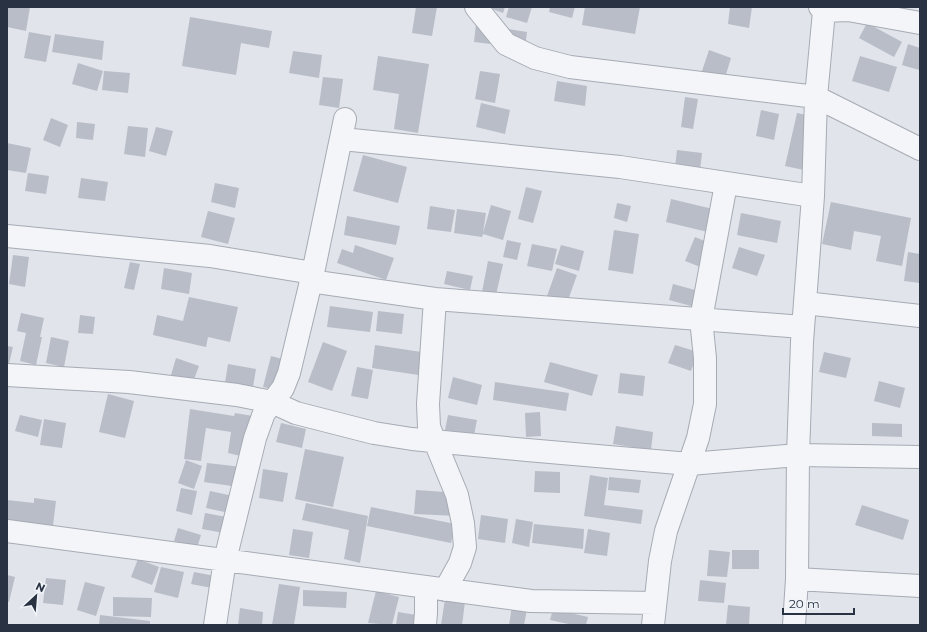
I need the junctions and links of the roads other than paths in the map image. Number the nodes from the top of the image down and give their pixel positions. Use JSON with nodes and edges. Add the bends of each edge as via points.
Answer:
{"nodes":[{"id":1,"x":476,"y":7,"type":"edge"},
{"id":2,"x":822,"y":9,"type":"edge"},
{"id":3,"x":920,"y":23,"type":"edge"},
{"id":4,"x":816,"y":97,"type":"junction"},
{"id":5,"x":920,"y":149,"type":"edge"},
{"id":6,"x":726,"y":184,"type":"junction"},
{"id":7,"x":814,"y":196,"type":"junction"},
{"id":8,"x":7,"y":236,"type":"edge"},
{"id":9,"x":312,"y":277,"type":"junction"},
{"id":10,"x":436,"y":299,"type":"junction"},
{"id":11,"x":805,"y":303,"type":"junction"},
{"id":12,"x":920,"y":316,"type":"edge"},
{"id":13,"x":701,"y":319,"type":"junction"},
{"id":14,"x":803,"y":327,"type":"junction"},
{"id":15,"x":7,"y":375,"type":"edge"},
{"id":16,"x":272,"y":402,"type":"junction"},
{"id":17,"x":434,"y":441,"type":"junction"},
{"id":18,"x":798,"y":455,"type":"junction"},
{"id":19,"x":920,"y":457,"type":"edge"},
{"id":20,"x":690,"y":464,"type":"junction"},
{"id":21,"x":7,"y":531,"type":"edge"},
{"id":22,"x":225,"y":560,"type":"junction"},
{"id":23,"x":797,"y":579,"type":"junction"},
{"id":24,"x":920,"y":586,"type":"edge"},
{"id":25,"x":435,"y":589,"type":"junction"},
{"id":26,"x":655,"y":603,"type":"junction"},
{"id":27,"x":215,"y":625,"type":"edge"},
{"id":28,"x":424,"y":625,"type":"edge"},
{"id":29,"x":653,"y":625,"type":"edge"},
{"id":30,"x":794,"y":625,"type":"edge"}],
"edges":[{"from":1,"to":4,"type":"street","via":[[506,44],[535,58],[570,67]]},
{"from":2,"to":3,"type":"street","via":[[848,10]]},
{"from":2,"to":4,"type":"street"},
{"from":4,"to":5,"type":"street"},
{"from":4,"to":7,"type":"street"},
{"from":6,"to":7,"type":"street"},
{"from":6,"to":9,"type":"street","via":[[343,129]]},
{"from":6,"to":13,"type":"street"},
{"from":7,"to":11,"type":"street"},
{"from":8,"to":9,"type":"street","via":[[210,256]]},
{"from":9,"to":10,"type":"street"},
{"from":9,"to":16,"type":"street","via":[[289,373],[283,388]]},
{"from":10,"to":13,"type":"street"},
{"from":10,"to":17,"type":"street","via":[[428,404],[429,427]]},
{"from":11,"to":12,"type":"street"},
{"from":11,"to":14,"type":"street"},
{"from":13,"to":14,"type":"street"},
{"from":13,"to":20,"type":"street","via":[[705,358],[705,404]]},
{"from":14,"to":18,"type":"street"},
{"from":15,"to":16,"type":"street","via":[[129,382]]},
{"from":16,"to":17,"type":"street","via":[[296,413],[374,433]]},
{"from":16,"to":22,"type":"street","via":[[264,413],[254,438]]},
{"from":17,"to":20,"type":"street"},
{"from":17,"to":25,"type":"street","via":[[457,495],[465,547],[460,563]]},
{"from":18,"to":19,"type":"street"},
{"from":18,"to":20,"type":"street"},
{"from":18,"to":23,"type":"street"},
{"from":20,"to":26,"type":"street","via":[[666,531]]},
{"from":21,"to":22,"type":"street"},
{"from":22,"to":25,"type":"street"},
{"from":22,"to":27,"type":"street"},
{"from":23,"to":24,"type":"street"},
{"from":23,"to":30,"type":"street"},
{"from":25,"to":26,"type":"street","via":[[531,601]]},
{"from":25,"to":28,"type":"street"},
{"from":26,"to":29,"type":"street"}]}
